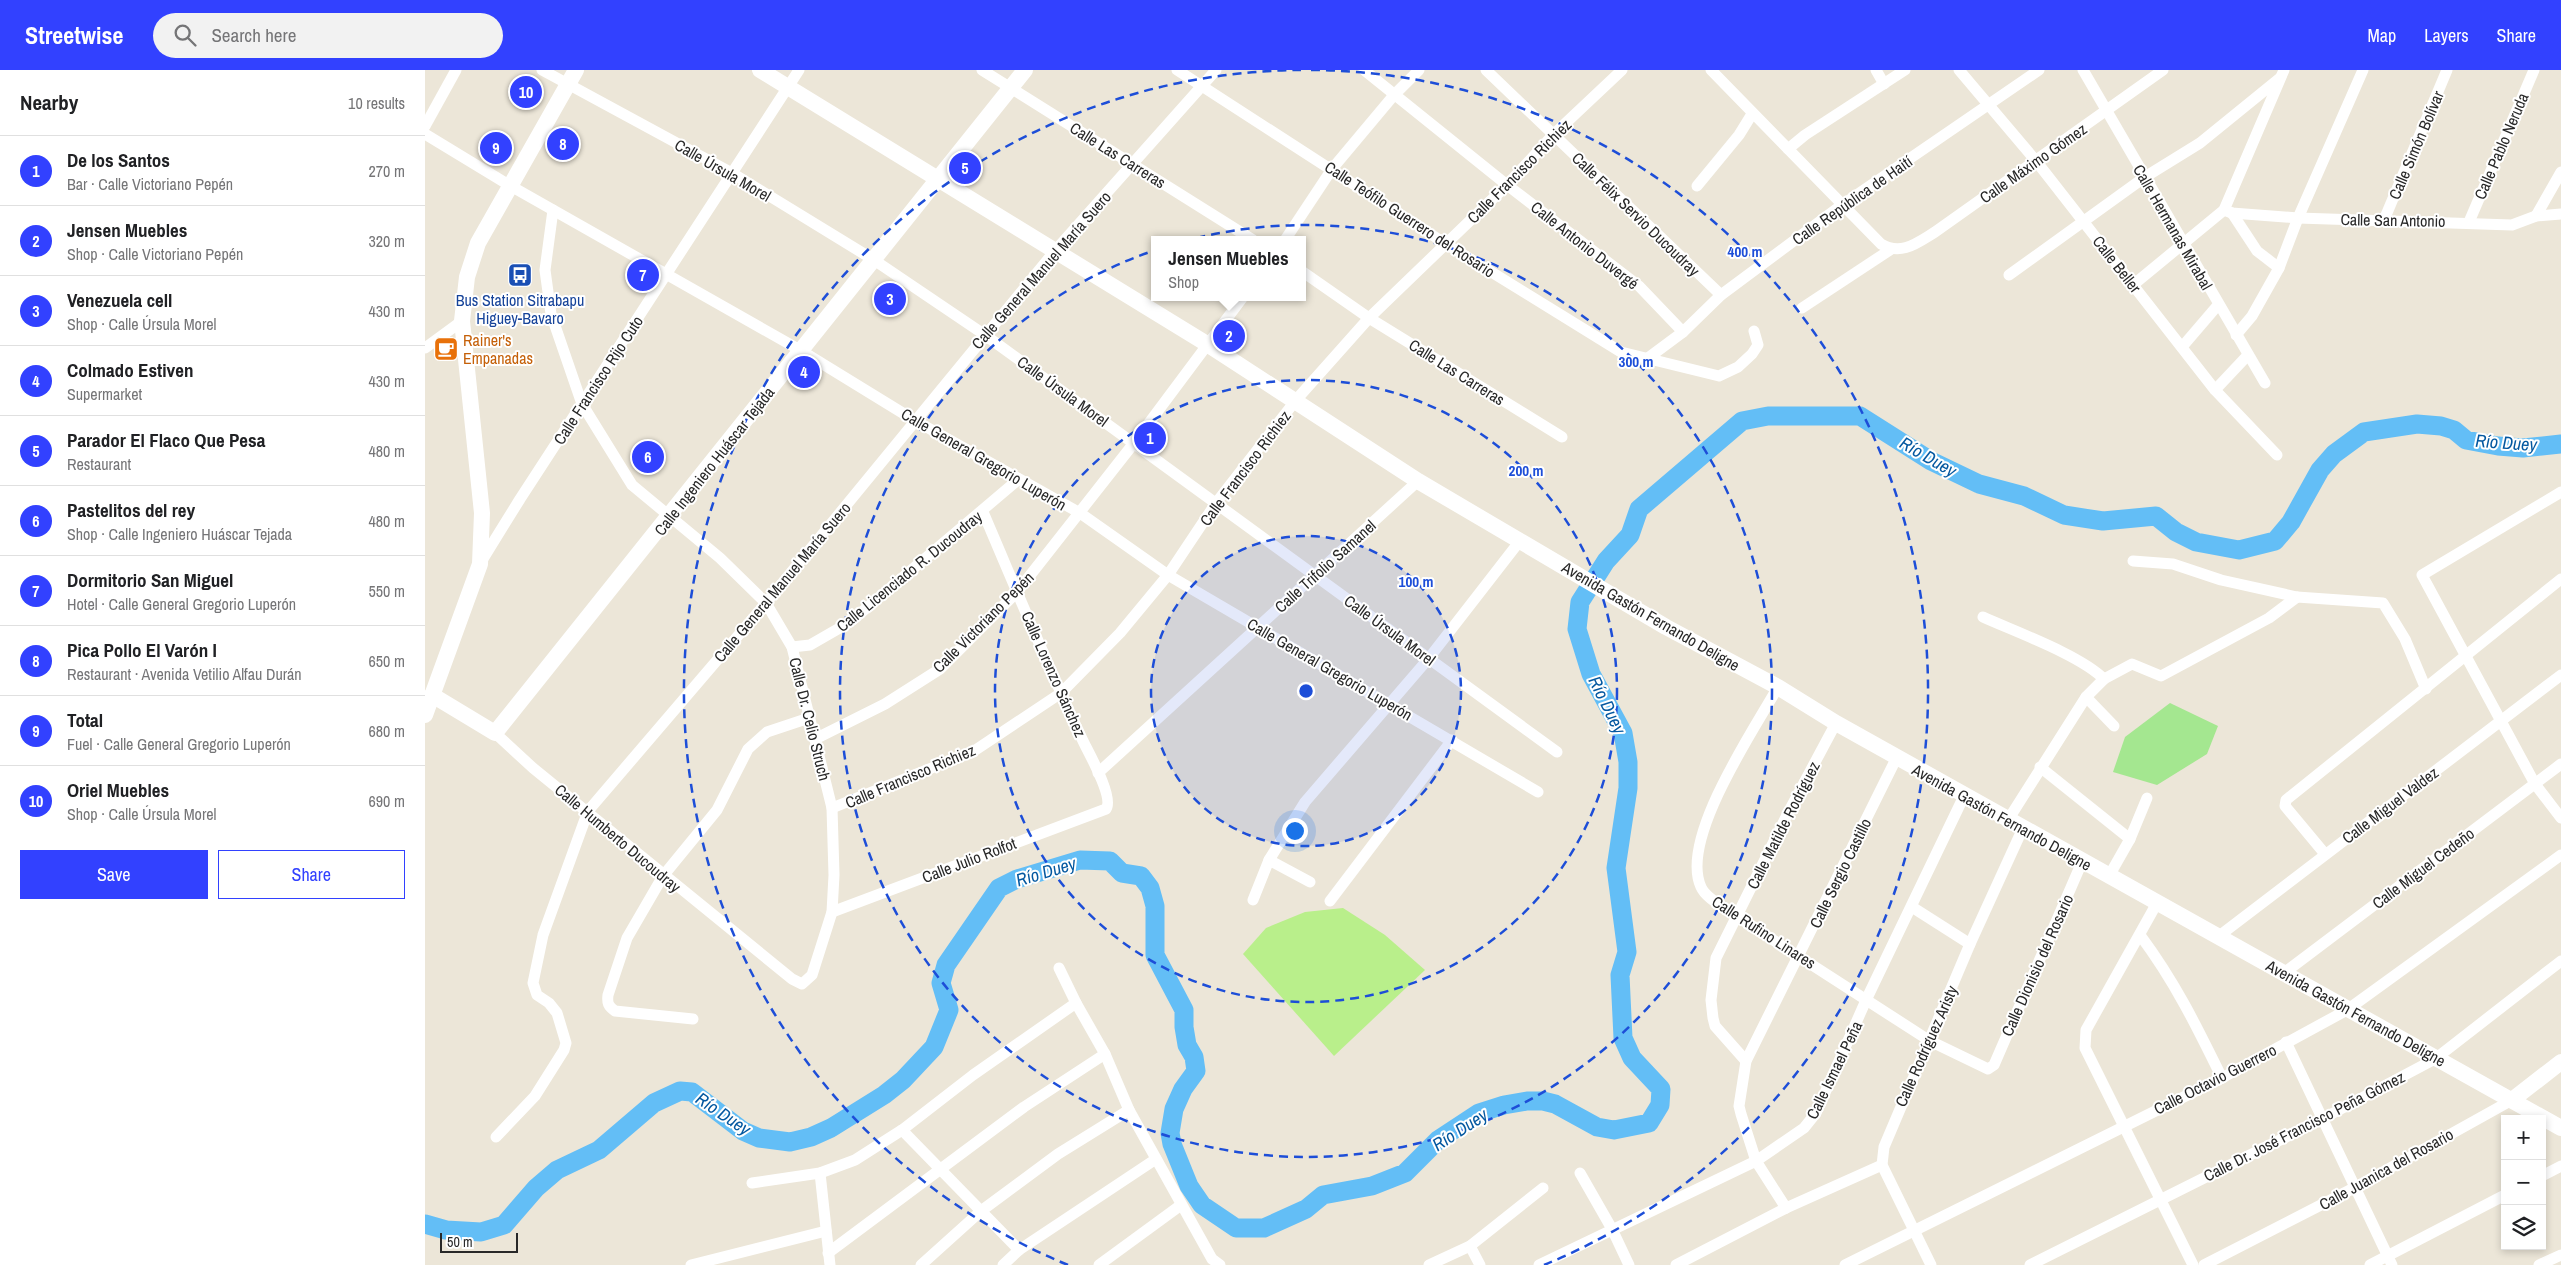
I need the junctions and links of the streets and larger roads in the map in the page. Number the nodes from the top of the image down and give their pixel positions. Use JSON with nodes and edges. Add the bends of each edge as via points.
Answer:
{"nodes":[{"id":1,"x":456,"y":70,"type":"edge"},
{"id":2,"x":542,"y":70,"type":"edge"},
{"id":3,"x":760,"y":70,"type":"edge"},
{"id":4,"x":799,"y":70,"type":"edge"},
{"id":5,"x":982,"y":70,"type":"edge"},
{"id":6,"x":1025,"y":70,"type":"edge"},
{"id":7,"x":1177,"y":70,"type":"edge"},
{"id":8,"x":1216,"y":70,"type":"edge"},
{"id":9,"x":1364,"y":70,"type":"edge"},
{"id":10,"x":1419,"y":70,"type":"edge"},
{"id":11,"x":1486,"y":70,"type":"edge"},
{"id":12,"x":1622,"y":70,"type":"edge"},
{"id":13,"x":1711,"y":70,"type":"edge"},
{"id":14,"x":1876,"y":70,"type":"edge"},
{"id":15,"x":1905,"y":70,"type":"edge"},
{"id":16,"x":1959,"y":70,"type":"edge"},
{"id":17,"x":2039,"y":70,"type":"edge"},
{"id":18,"x":2083,"y":70,"type":"edge"},
{"id":19,"x":2163,"y":70,"type":"edge"},
{"id":20,"x":2363,"y":70,"type":"edge"},
{"id":21,"x":2447,"y":70,"type":"edge"},
{"id":22,"x":2534,"y":70,"type":"edge"},
{"id":23,"x":2282,"y":74,"type":"edge"},
{"id":24,"x":2146,"y":75,"type":"edge"},
{"id":25,"x":571,"y":77,"type":"edge"},
{"id":26,"x":1884,"y":84,"type":"junction"},
{"id":27,"x":1202,"y":86,"type":"junction"},
{"id":28,"x":788,"y":88,"type":"junction"},
{"id":29,"x":1011,"y":88,"type":"junction"},
{"id":30,"x":1394,"y":95,"type":"junction"},
{"id":31,"x":1989,"y":105,"type":"junction"},
{"id":32,"x":2106,"y":111,"type":"junction"},
{"id":33,"x":1752,"y":114,"type":"junction"},
{"id":34,"x":425,"y":126,"type":"edge"},
{"id":35,"x":425,"y":134,"type":"edge"},
{"id":36,"x":1553,"y":135,"type":"junction"},
{"id":37,"x":1789,"y":149,"type":"junction"},
{"id":38,"x":2036,"y":161,"type":"junction"},
{"id":39,"x":1133,"y":164,"type":"junction"},
{"id":40,"x":1332,"y":169,"type":"junction"},
{"id":41,"x":2561,"y":172,"type":"edge"},
{"id":42,"x":732,"y":174,"type":"junction"},
{"id":43,"x":2145,"y":177,"type":"junction"},
{"id":44,"x":939,"y":178,"type":"junction"},
{"id":45,"x":509,"y":185,"type":"junction"},
{"id":46,"x":1507,"y":185,"type":"junction"},
{"id":47,"x":1697,"y":186,"type":"dead end"},
{"id":48,"x":1842,"y":205,"type":"junction"},
{"id":49,"x":553,"y":210,"type":"junction"},
{"id":50,"x":2228,"y":211,"type":"junction"},
{"id":51,"x":2561,"y":214,"type":"edge"},
{"id":52,"x":2536,"y":216,"type":"junction"},
{"id":53,"x":2298,"y":218,"type":"junction"},
{"id":54,"x":2384,"y":220,"type":"junction"},
{"id":55,"x":2083,"y":222,"type":"junction"},
{"id":56,"x":2469,"y":222,"type":"junction"},
{"id":57,"x":1247,"y":236,"type":"edge"},
{"id":58,"x":1288,"y":236,"type":"edge"},
{"id":59,"x":1446,"y":244,"type":"junction"},
{"id":60,"x":2183,"y":244,"type":"junction"},
{"id":61,"x":1895,"y":250,"type":"junction"},
{"id":62,"x":1054,"y":252,"type":"junction"},
{"id":63,"x":874,"y":260,"type":"junction"},
{"id":64,"x":2279,"y":268,"type":"junction"},
{"id":65,"x":1306,"y":274,"type":"edge"},
{"id":66,"x":667,"y":275,"type":"junction"},
{"id":67,"x":2009,"y":275,"type":"dead end"},
{"id":68,"x":2133,"y":285,"type":"junction"},
{"id":69,"x":1721,"y":295,"type":"junction"},
{"id":70,"x":1240,"y":301,"type":"edge"},
{"id":71,"x":2218,"y":305,"type":"junction"},
{"id":72,"x":1802,"y":308,"type":"dead end"},
{"id":73,"x":1369,"y":318,"type":"junction"},
{"id":74,"x":462,"y":321,"type":"junction"},
{"id":75,"x":1754,"y":331,"type":"dead end"},
{"id":76,"x":1683,"y":332,"type":"junction"},
{"id":77,"x":985,"y":335,"type":"junction"},
{"id":78,"x":2236,"y":335,"type":"junction"},
{"id":79,"x":1207,"y":344,"type":"junction"},
{"id":80,"x":2182,"y":347,"type":"junction"},
{"id":81,"x":425,"y":348,"type":"edge"},
{"id":82,"x":800,"y":350,"type":"junction"},
{"id":83,"x":2247,"y":356,"type":"junction"},
{"id":84,"x":1648,"y":358,"type":"junction"},
{"id":85,"x":2265,"y":383,"type":"dead end"},
{"id":86,"x":2215,"y":390,"type":"junction"},
{"id":87,"x":1296,"y":400,"type":"junction"},
{"id":88,"x":582,"y":404,"type":"junction"},
{"id":89,"x":914,"y":420,"type":"junction"},
{"id":90,"x":1562,"y":437,"type":"dead end"},
{"id":91,"x":1134,"y":443,"type":"junction"},
{"id":92,"x":2277,"y":454,"type":"dead end"},
{"id":93,"x":1019,"y":479,"type":"junction"},
{"id":94,"x":1418,"y":480,"type":"junction"},
{"id":95,"x":2561,"y":492,"type":"edge"},
{"id":96,"x":1216,"y":503,"type":"junction"},
{"id":97,"x":983,"y":512,"type":"junction"},
{"id":98,"x":1080,"y":513,"type":"junction"},
{"id":99,"x":671,"y":516,"type":"junction"},
{"id":100,"x":1519,"y":542,"type":"junction"},
{"id":101,"x":2133,"y":561,"type":"dead end"},
{"id":102,"x":480,"y":564,"type":"junction"},
{"id":103,"x":1168,"y":575,"type":"junction"},
{"id":104,"x":1315,"y":575,"type":"junction"},
{"id":105,"x":2561,"y":579,"type":"edge"},
{"id":106,"x":1017,"y":592,"type":"junction"},
{"id":107,"x":2297,"y":596,"type":"junction"},
{"id":108,"x":766,"y":603,"type":"junction"},
{"id":109,"x":1983,"y":617,"type":"dead end"},
{"id":110,"x":1258,"y":627,"type":"junction"},
{"id":111,"x":791,"y":647,"type":"junction"},
{"id":112,"x":2466,"y":657,"type":"junction"},
{"id":113,"x":1429,"y":658,"type":"junction"},
{"id":114,"x":2561,"y":675,"type":"edge"},
{"id":115,"x":2104,"y":679,"type":"junction"},
{"id":116,"x":1778,"y":687,"type":"junction"},
{"id":117,"x":2426,"y":689,"type":"junction"},
{"id":118,"x":1061,"y":693,"type":"junction"},
{"id":119,"x":433,"y":695,"type":"junction"},
{"id":120,"x":2086,"y":697,"type":"junction"},
{"id":121,"x":1390,"y":704,"type":"junction"},
{"id":122,"x":425,"y":715,"type":"edge"},
{"id":123,"x":809,"y":718,"type":"junction"},
{"id":124,"x":2501,"y":722,"type":"junction"},
{"id":125,"x":1837,"y":724,"type":"junction"},
{"id":126,"x":2114,"y":726,"type":"dead end"},
{"id":127,"x":495,"y":734,"type":"junction"},
{"id":128,"x":815,"y":739,"type":"junction"},
{"id":129,"x":1452,"y":740,"type":"junction"},
{"id":130,"x":1557,"y":752,"type":"dead end"},
{"id":131,"x":1897,"y":757,"type":"junction"},
{"id":132,"x":2561,"y":764,"type":"edge"},
{"id":133,"x":2040,"y":767,"type":"junction"},
{"id":134,"x":1098,"y":773,"type":"junction"},
{"id":135,"x":2535,"y":784,"type":"junction"},
{"id":136,"x":1538,"y":792,"type":"dead end"},
{"id":137,"x":1965,"y":794,"type":"junction"},
{"id":138,"x":2147,"y":798,"type":"dead end"},
{"id":139,"x":832,"y":808,"type":"junction"},
{"id":140,"x":1106,"y":809,"type":"joint"},
{"id":141,"x":587,"y":811,"type":"junction"},
{"id":142,"x":2561,"y":818,"type":"edge"},
{"id":143,"x":2008,"y":820,"type":"junction"},
{"id":144,"x":2023,"y":828,"type":"junction"},
{"id":145,"x":2130,"y":839,"type":"junction"},
{"id":146,"x":2325,"y":854,"type":"junction"},
{"id":147,"x":2561,"y":855,"type":"edge"},
{"id":148,"x":1269,"y":860,"type":"junction"},
{"id":149,"x":2082,"y":862,"type":"junction"},
{"id":150,"x":663,"y":876,"type":"junction"},
{"id":151,"x":2109,"y":876,"type":"junction"},
{"id":152,"x":1310,"y":882,"type":"dead end"},
{"id":153,"x":1253,"y":900,"type":"dead end"},
{"id":154,"x":1330,"y":901,"type":"dead end"},
{"id":155,"x":2157,"y":904,"type":"junction"},
{"id":156,"x":1912,"y":907,"type":"junction"},
{"id":157,"x":832,"y":912,"type":"junction"},
{"id":158,"x":1737,"y":916,"type":"junction"},
{"id":159,"x":2140,"y":935,"type":"junction"},
{"id":160,"x":2219,"y":936,"type":"junction"},
{"id":161,"x":1970,"y":944,"type":"junction"},
{"id":162,"x":1800,"y":955,"type":"junction"},
{"id":163,"x":2561,"y":961,"type":"edge"},
{"id":164,"x":1059,"y":968,"type":"dead end"},
{"id":165,"x":2284,"y":973,"type":"junction"},
{"id":166,"x":802,"y":984,"type":"joint"},
{"id":167,"x":1867,"y":998,"type":"junction"},
{"id":168,"x":1076,"y":1003,"type":"junction"},
{"id":169,"x":2347,"y":1010,"type":"junction"},
{"id":170,"x":693,"y":1019,"type":"dead end"},
{"id":171,"x":1930,"y":1041,"type":"junction"},
{"id":172,"x":2286,"y":1042,"type":"junction"},
{"id":173,"x":1105,"y":1054,"type":"junction"},
{"id":174,"x":2435,"y":1058,"type":"junction"},
{"id":175,"x":1746,"y":1061,"type":"junction"},
{"id":176,"x":2561,"y":1062,"type":"edge"},
{"id":177,"x":1991,"y":1067,"type":"joint"},
{"id":178,"x":2222,"y":1078,"type":"junction"},
{"id":179,"x":2512,"y":1100,"type":"junction"},
{"id":180,"x":1129,"y":1110,"type":"junction"},
{"id":181,"x":2322,"y":1119,"type":"junction"},
{"id":182,"x":2123,"y":1126,"type":"junction"},
{"id":183,"x":2561,"y":1128,"type":"edge"},
{"id":184,"x":902,"y":1130,"type":"junction"},
{"id":185,"x":495,"y":1137,"type":"dead end"},
{"id":186,"x":1156,"y":1159,"type":"junction"},
{"id":187,"x":1756,"y":1161,"type":"junction"},
{"id":188,"x":1882,"y":1165,"type":"junction"},
{"id":189,"x":2561,"y":1166,"type":"edge"},
{"id":190,"x":941,"y":1170,"type":"junction"},
{"id":191,"x":819,"y":1173,"type":"junction"},
{"id":192,"x":1580,"y":1173,"type":"dead end"},
{"id":193,"x":2546,"y":1174,"type":"edge"},
{"id":194,"x":752,"y":1182,"type":"dead end"},
{"id":195,"x":1543,"y":1188,"type":"dead end"},
{"id":196,"x":2354,"y":1188,"type":"junction"},
{"id":197,"x":2501,"y":1197,"type":"edge"},
{"id":198,"x":2159,"y":1199,"type":"junction"},
{"id":199,"x":1181,"y":1205,"type":"junction"},
{"id":200,"x":1786,"y":1208,"type":"junction"},
{"id":201,"x":981,"y":1211,"type":"junction"},
{"id":202,"x":1612,"y":1229,"type":"junction"},
{"id":203,"x":826,"y":1231,"type":"junction"},
{"id":204,"x":1914,"y":1232,"type":"junction"},
{"id":205,"x":1470,"y":1246,"type":"junction"},
{"id":206,"x":1019,"y":1250,"type":"junction"},
{"id":207,"x":828,"y":1253,"type":"junction"},
{"id":208,"x":2561,"y":1255,"type":"edge"},
{"id":209,"x":2389,"y":1261,"type":"edge"},
{"id":210,"x":1212,"y":1263,"type":"edge"},
{"id":211,"x":691,"y":1265,"type":"edge"},
{"id":212,"x":830,"y":1265,"type":"edge"},
{"id":213,"x":921,"y":1265,"type":"edge"},
{"id":214,"x":1003,"y":1265,"type":"edge"},
{"id":215,"x":1099,"y":1265,"type":"edge"},
{"id":216,"x":1429,"y":1265,"type":"edge"},
{"id":217,"x":1480,"y":1265,"type":"edge"},
{"id":218,"x":1539,"y":1265,"type":"edge"},
{"id":219,"x":1629,"y":1265,"type":"edge"},
{"id":220,"x":1676,"y":1265,"type":"edge"},
{"id":221,"x":1845,"y":1265,"type":"edge"},
{"id":222,"x":1931,"y":1265,"type":"edge"},
{"id":223,"x":2031,"y":1265,"type":"edge"},
{"id":224,"x":2193,"y":1265,"type":"edge"},
{"id":225,"x":2204,"y":1265,"type":"edge"},
{"id":226,"x":2370,"y":1265,"type":"edge"},
{"id":227,"x":2539,"y":1265,"type":"edge"}],
"edges":[{"from":1,"to":34,"type":"street"},
{"from":2,"to":25,"type":"street","name":"Calle Úrsula Morel"},
{"from":3,"to":28,"type":"street","name":"Avenida Gastón Fernando Deligne"},
{"from":4,"to":28,"type":"street","name":"Calle Francisco Rijo Cuto"},
{"from":5,"to":29,"type":"street","name":"Calle Las Carreras"},
{"from":6,"to":29,"type":"street","name":"Calle Ingeniero Huáscar Tejada"},
{"from":7,"to":27,"type":"street","name":"Calle Teófilo Guerrero del Rosario"},
{"from":8,"to":27,"type":"street","name":"Calle General Manuel María Suero"},
{"from":9,"to":30,"type":"street","name":"Calle Antonio Duvergé"},
{"from":10,"to":30,"type":"street"},
{"from":11,"to":36,"type":"street","name":"Calle Félix Servio Ducoudray"},
{"from":12,"to":36,"type":"street","name":"Calle Francisco Richiez"},
{"from":13,"to":33,"type":"street"},
{"from":14,"to":26,"type":"street"},
{"from":15,"to":26,"type":"street"},
{"from":16,"to":31,"type":"street","name":"Calle Beller"},
{"from":17,"to":31,"type":"street","name":"Calle República de Haití"},
{"from":18,"to":32,"type":"street","name":"Calle Hermanas Mirabal"},
{"from":19,"to":24,"type":"street","name":"Calle Máximo Gómez"},
{"from":20,"to":53,"type":"street"},
{"from":21,"to":54,"type":"street","name":"Calle Simón Bolívar"},
{"from":22,"to":56,"type":"street","name":"Calle Pablo Neruda"},
{"from":23,"to":43,"type":"street","via":[[2200,143]]},
{"from":23,"to":50,"type":"street"},
{"from":24,"to":32,"type":"street","name":"Calle Máximo Gómez"},
{"from":25,"to":42,"type":"street","name":"Calle Úrsula Morel"},
{"from":25,"to":45,"type":"street"},
{"from":26,"to":37,"type":"street","via":[[1805,135]]},
{"from":27,"to":39,"type":"street","name":"Calle General Manuel María Suero"},
{"from":27,"to":40,"type":"street","name":"Calle Teófilo Guerrero del Rosario"},
{"from":28,"to":42,"type":"street","name":"Calle Francisco Rijo Cuto"},
{"from":28,"to":44,"type":"street","name":"Avenida Gastón Fernando Deligne"},
{"from":29,"to":39,"type":"street","name":"Calle Las Carreras"},
{"from":29,"to":44,"type":"street","name":"Calle Ingeniero Huáscar Tejada"},
{"from":30,"to":40,"type":"street"},
{"from":30,"to":46,"type":"street","name":"Calle Antonio Duvergé"},
{"from":31,"to":38,"type":"street","name":"Calle Beller"},
{"from":31,"to":48,"type":"street","name":"Calle República de Haití"},
{"from":32,"to":38,"type":"street","name":"Calle Máximo Gómez"},
{"from":32,"to":43,"type":"street","name":"Calle Hermanas Mirabal"},
{"from":33,"to":37,"type":"street"},
{"from":33,"to":47,"type":"street"},
{"from":35,"to":45,"type":"street","name":"Calle General Gregorio Luperón"},
{"from":36,"to":46,"type":"street","name":"Calle Francisco Richiez"},
{"from":36,"to":69,"type":"street","name":"Calle Félix Servio Ducoudray"},
{"from":37,"to":48,"type":"street"},
{"from":38,"to":55,"type":"street","name":"Calle Beller"},
{"from":38,"to":61,"type":"street","name":"Calle Máximo Gómez","via":[[1935,232],[1914,245]]},
{"from":39,"to":57,"type":"street","name":"Calle Las Carreras"},
{"from":39,"to":62,"type":"street","name":"Calle General Manuel María Suero"},
{"from":40,"to":58,"type":"street"},
{"from":40,"to":59,"type":"street","name":"Calle Teófilo Guerrero del Rosario"},
{"from":41,"to":52,"type":"street"},
{"from":42,"to":63,"type":"street","name":"Calle Úrsula Morel"},
{"from":42,"to":66,"type":"street","name":"Calle Francisco Rijo Cuto"},
{"from":43,"to":55,"type":"street"},
{"from":43,"to":60,"type":"street","name":"Calle Hermanas Mirabal"},
{"from":44,"to":62,"type":"street","name":"Avenida Gastón Fernando Deligne"},
{"from":44,"to":63,"type":"street","name":"Calle Ingeniero Huáscar Tejada"},
{"from":45,"to":49,"type":"street","name":"Calle General Gregorio Luperón"},
{"from":45,"to":74,"type":"street","via":[[478,243],[467,277]]},
{"from":46,"to":59,"type":"street","name":"Calle Francisco Richiez"},
{"from":46,"to":76,"type":"street","name":"Calle Antonio Duvergé","via":[[1639,286]]},
{"from":48,"to":61,"type":"street","via":[[1881,244]]},
{"from":48,"to":69,"type":"street","name":"Calle República de Haití"},
{"from":49,"to":66,"type":"street","name":"Calle General Gregorio Luperón"},
{"from":49,"to":88,"type":"street","name":"Calle Dr. Celio Struch","via":[[545,270],[550,306]]},
{"from":50,"to":53,"type":"street","name":"Calle San Antonio"},
{"from":50,"to":60,"type":"street"},
{"from":50,"to":64,"type":"street","via":[[2257,251]]},
{"from":51,"to":52,"type":"street","name":"Calle San Antonio"},
{"from":52,"to":56,"type":"street","name":"Calle San Antonio","via":[[2512,225]]},
{"from":53,"to":54,"type":"street","name":"Calle San Antonio"},
{"from":53,"to":64,"type":"street"},
{"from":54,"to":56,"type":"street","name":"Calle San Antonio"},
{"from":55,"to":67,"type":"street"},
{"from":55,"to":68,"type":"street","name":"Calle Beller"},
{"from":59,"to":73,"type":"street","name":"Calle Francisco Richiez"},
{"from":59,"to":84,"type":"street","name":"Calle Teófilo Guerrero del Rosario","via":[[1621,352]]},
{"from":60,"to":68,"type":"street"},
{"from":60,"to":71,"type":"street","name":"Calle Hermanas Mirabal"},
{"from":61,"to":72,"type":"street","name":"Calle Máximo Gómez"},
{"from":62,"to":77,"type":"street","name":"Calle General Manuel María Suero"},
{"from":62,"to":79,"type":"street","name":"Avenida Gastón Fernando Deligne"},
{"from":63,"to":77,"type":"street","name":"Calle Úrsula Morel"},
{"from":63,"to":82,"type":"street","name":"Calle Ingeniero Huáscar Tejada"},
{"from":64,"to":78,"type":"street","via":[[2252,316]]},
{"from":65,"to":73,"type":"street","name":"Calle Las Carreras"},
{"from":66,"to":82,"type":"street","name":"Calle General Gregorio Luperón"},
{"from":66,"to":88,"type":"street","name":"Calle Francisco Rijo Cuto"},
{"from":68,"to":80,"type":"street","name":"Calle Beller"},
{"from":69,"to":76,"type":"street","name":"Calle República de Haití"},
{"from":70,"to":79,"type":"street","name":"Calle Victoriano Pepén"},
{"from":71,"to":78,"type":"street","name":"Calle Hermanas Mirabal"},
{"from":71,"to":80,"type":"street"},
{"from":73,"to":87,"type":"street","name":"Calle Francisco Richiez"},
{"from":73,"to":90,"type":"street","name":"Calle Las Carreras"},
{"from":74,"to":81,"type":"street"},
{"from":74,"to":102,"type":"street","via":[[482,512]]},
{"from":75,"to":84,"type":"street","name":"Calle Teófilo Guerrero del Rosario","via":[[1758,345],[1752,354],[1738,367],[1719,376]]},
{"from":76,"to":84,"type":"street","name":"Calle República de Haití"},
{"from":77,"to":89,"type":"street","name":"Calle General Manuel María Suero"},
{"from":77,"to":91,"type":"street","name":"Calle Úrsula Morel"},
{"from":78,"to":83,"type":"street","name":"Calle Hermanas Mirabal"},
{"from":79,"to":87,"type":"street","name":"Avenida Gastón Fernando Deligne"},
{"from":79,"to":91,"type":"street","name":"Calle Victoriano Pepén"},
{"from":80,"to":86,"type":"street","name":"Calle Beller"},
{"from":82,"to":89,"type":"street","name":"Calle General Gregorio Luperón"},
{"from":82,"to":99,"type":"street","name":"Calle Ingeniero Huáscar Tejada"},
{"from":83,"to":85,"type":"street","name":"Calle Hermanas Mirabal"},
{"from":83,"to":86,"type":"street"},
{"from":86,"to":92,"type":"street","name":"Calle Beller"},
{"from":87,"to":94,"type":"street","name":"Avenida Gastón Fernando Deligne"},
{"from":87,"to":96,"type":"street","name":"Calle Francisco Richiez"},
{"from":88,"to":99,"type":"street","name":"Calle Dr. Celio Struch","via":[[632,485]]},
{"from":88,"to":102,"type":"street","name":"Calle Francisco Rijo Cuto"},
{"from":89,"to":93,"type":"street","name":"Calle General Gregorio Luperón"},
{"from":89,"to":108,"type":"street","name":"Calle General Manuel María Suero"},
{"from":91,"to":96,"type":"street","name":"Calle Úrsula Morel"},
{"from":91,"to":98,"type":"street","name":"Calle Victoriano Pepén"},
{"from":93,"to":97,"type":"street","name":"Calle Licenciado R. Ducoudray"},
{"from":93,"to":98,"type":"street","name":"Calle General Gregorio Luperón"},
{"from":94,"to":100,"type":"street","name":"Avenida Gastón Fernando Deligne"},
{"from":94,"to":104,"type":"street","name":"Calle Trifolio Samanel"},
{"from":95,"to":112,"type":"street","via":[[2423,573]]},
{"from":96,"to":103,"type":"street","name":"Calle Francisco Richiez"},
{"from":96,"to":104,"type":"street","name":"Calle Úrsula Morel"},
{"from":97,"to":106,"type":"street","name":"Calle Lorenzo Sánchez"},
{"from":97,"to":111,"type":"street","name":"Calle Licenciado R. Ducoudray","via":[[850,622],[810,645]]},
{"from":98,"to":103,"type":"street","name":"Calle General Gregorio Luperón"},
{"from":98,"to":106,"type":"street","name":"Calle Victoriano Pepén"},
{"from":99,"to":108,"type":"street","name":"Calle Dr. Celio Struch"},
{"from":99,"to":127,"type":"street","name":"Calle Ingeniero Huáscar Tejada"},
{"from":100,"to":113,"type":"street"},
{"from":100,"to":116,"type":"street","name":"Avenida Gastón Fernando Deligne"},
{"from":101,"to":107,"type":"street","via":[[2173,564],[2221,580]]},
{"from":102,"to":119,"type":"street"},
{"from":103,"to":110,"type":"street","name":"Calle General Gregorio Luperón"},
{"from":103,"to":118,"type":"street","name":"Calle Francisco Richiez","via":[[1119,633]]},
{"from":104,"to":110,"type":"street","name":"Calle Trifolio Samanel"},
{"from":104,"to":113,"type":"street","name":"Calle Úrsula Morel"},
{"from":105,"to":112,"type":"street"},
{"from":106,"to":118,"type":"street","name":"Calle Lorenzo Sánchez"},
{"from":106,"to":128,"type":"street","name":"Calle Victoriano Pepén","via":[[940,669],[885,704]]},
{"from":107,"to":115,"type":"street","via":[[2269,618],[2161,676],[2132,664]]},
{"from":107,"to":117,"type":"street","via":[[2383,602],[2405,639]]},
{"from":108,"to":111,"type":"street","name":"Calle Dr. Celio Struch"},
{"from":108,"to":141,"type":"street","name":"Calle General Manuel María Suero"},
{"from":109,"to":115,"type":"street","via":[[2076,660]]},
{"from":110,"to":121,"type":"street","name":"Calle General Gregorio Luperón"},
{"from":110,"to":134,"type":"street","name":"Calle Trifolio Samanel"},
{"from":111,"to":123,"type":"street","name":"Calle Dr. Celio Struch"},
{"from":112,"to":117,"type":"street"},
{"from":112,"to":124,"type":"street"},
{"from":113,"to":121,"type":"street"},
{"from":113,"to":130,"type":"street","name":"Calle Úrsula Morel"},
{"from":114,"to":124,"type":"street","name":"Calle Miguel Valdez"},
{"from":115,"to":120,"type":"street"},
{"from":116,"to":125,"type":"street","name":"Avenida Gastón Fernando Deligne"},
{"from":116,"to":158,"type":"street","name":"Calle Rufino Linares","via":[[1717,797],[1702,831],[1698,872],[1701,888]]},
{"from":117,"to":146,"type":"street","via":[[2286,800],[2285,806]]},
{"from":118,"to":134,"type":"street","name":"Calle Lorenzo Sánchez"},
{"from":118,"to":139,"type":"street","name":"Calle Francisco Richiez","via":[[974,751]]},
{"from":119,"to":122,"type":"street"},
{"from":119,"to":127,"type":"street","name":"Calle Humberto Ducoudray"},
{"from":120,"to":126,"type":"street"},
{"from":120,"to":133,"type":"street"},
{"from":121,"to":129,"type":"street","name":"Calle General Gregorio Luperón"},
{"from":121,"to":148,"type":"street","via":[[1305,802]]},
{"from":123,"to":128,"type":"street","name":"Calle Dr. Celio Struch"},
{"from":123,"to":150,"type":"street","via":[[767,732],[748,749],[717,810]]},
{"from":124,"to":135,"type":"street"},
{"from":124,"to":146,"type":"street","name":"Calle Miguel Valdez"},
{"from":125,"to":131,"type":"street","name":"Avenida Gastón Fernando Deligne"},
{"from":125,"to":158,"type":"street","name":"Calle Matilde Rodríguez"},
{"from":127,"to":141,"type":"street","name":"Calle Humberto Ducoudray"},
{"from":128,"to":139,"type":"street","name":"Calle Dr. Celio Struch"},
{"from":129,"to":136,"type":"street","name":"Calle General Gregorio Luperón"},
{"from":129,"to":154,"type":"street"},
{"from":131,"to":137,"type":"street","name":"Avenida Gastón Fernando Deligne"},
{"from":131,"to":162,"type":"street","name":"Calle Sergio Castillo"},
{"from":132,"to":135,"type":"street","name":"Calle Miguel Cedeño"},
{"from":133,"to":143,"type":"street"},
{"from":133,"to":145,"type":"street"},
{"from":134,"to":140,"type":"street","name":"Calle Lorenzo Sánchez","via":[[1109,801]]},
{"from":135,"to":142,"type":"street"},
{"from":135,"to":165,"type":"street","name":"Calle Miguel Cedeño"},
{"from":137,"to":143,"type":"street","name":"Avenida Gastón Fernando Deligne"},
{"from":137,"to":156,"type":"street","name":"Calle Ismael Peña"},
{"from":138,"to":145,"type":"street"},
{"from":139,"to":157,"type":"street","name":"Calle Dr. Celio Struch"},
{"from":140,"to":157,"type":"street","name":"Calle Julio Rolfot"},
{"from":141,"to":150,"type":"street","name":"Calle Humberto Ducoudray"},
{"from":141,"to":185,"type":"street","name":"Calle General Manuel María Suero","via":[[543,935],[533,983],[537,995],[557,1013],[566,1043],[535,1096]]},
{"from":143,"to":144,"type":"street","name":"Avenida Gastón Fernando Deligne"},
{"from":144,"to":149,"type":"street","name":"Avenida Gastón Fernando Deligne"},
{"from":144,"to":161,"type":"street","name":"Calle Rodríguez Aristy"},
{"from":145,"to":151,"type":"street"},
{"from":146,"to":160,"type":"street","name":"Calle Miguel Valdez"},
{"from":147,"to":169,"type":"street","name":"Calle Octavio Guerrero"},
{"from":148,"to":152,"type":"street"},
{"from":148,"to":153,"type":"street"},
{"from":149,"to":151,"type":"street","name":"Avenida Gastón Fernando Deligne"},
{"from":149,"to":177,"type":"street","name":"Calle Dionisio del Rosario"},
{"from":150,"to":166,"type":"street","name":"Calle Humberto Ducoudray","via":[[791,979]]},
{"from":150,"to":170,"type":"street","via":[[627,938],[607,1003],[615,1011]]},
{"from":151,"to":155,"type":"street","name":"Avenida Gastón Fernando Deligne"},
{"from":155,"to":159,"type":"street"},
{"from":155,"to":160,"type":"street","name":"Avenida Gastón Fernando Deligne"},
{"from":156,"to":161,"type":"street"},
{"from":156,"to":167,"type":"street","name":"Calle Ismael Peña"},
{"from":157,"to":166,"type":"street","name":"Calle Dr. Celio Struch","via":[[812,975]]},
{"from":158,"to":162,"type":"street","name":"Calle Rufino Linares"},
{"from":158,"to":175,"type":"street","name":"Calle Matilde Rodríguez","via":[[1717,958],[1711,1000],[1715,1026]]},
{"from":159,"to":178,"type":"street","via":[[2167,971]]},
{"from":159,"to":182,"type":"street","via":[[2086,1030],[2084,1039],[2085,1048]]},
{"from":160,"to":165,"type":"street","name":"Avenida Gastón Fernando Deligne"},
{"from":161,"to":171,"type":"street","name":"Calle Rodríguez Aristy"},
{"from":162,"to":167,"type":"street","name":"Calle Rufino Linares"},
{"from":162,"to":175,"type":"street","name":"Calle Sergio Castillo"},
{"from":163,"to":174,"type":"street","name":"Calle Dr. José Francisco Peña Gómez"},
{"from":164,"to":168,"type":"street"},
{"from":165,"to":169,"type":"street","name":"Avenida Gastón Fernando Deligne"},
{"from":167,"to":171,"type":"street","name":"Calle Rufino Linares"},
{"from":167,"to":187,"type":"street","name":"Calle Ismael Peña","via":[[1813,1118]]},
{"from":168,"to":173,"type":"street"},
{"from":168,"to":184,"type":"street","via":[[973,1075]]},
{"from":169,"to":172,"type":"street","name":"Calle Octavio Guerrero"},
{"from":169,"to":174,"type":"street","name":"Avenida Gastón Fernando Deligne"},
{"from":171,"to":177,"type":"street","name":"Calle Rufino Linares","via":[[1989,1069]]},
{"from":171,"to":188,"type":"street","name":"Calle Rodríguez Aristy","via":[[1891,1128]]},
{"from":172,"to":178,"type":"street","name":"Calle Octavio Guerrero"},
{"from":172,"to":181,"type":"street"},
{"from":173,"to":180,"type":"street"},
{"from":173,"to":190,"type":"street","via":[[1025,1107]]},
{"from":174,"to":179,"type":"street","name":"Avenida Gastón Fernando Deligne"},
{"from":174,"to":181,"type":"street","name":"Calle Dr. José Francisco Peña Gómez"},
{"from":175,"to":187,"type":"street","name":"Calle Sergio Castillo","via":[[1739,1106]]},
{"from":176,"to":179,"type":"street","name":"Calle Juanica del Rosario"},
{"from":178,"to":182,"type":"street","name":"Calle Octavio Guerrero"},
{"from":179,"to":183,"type":"street","name":"Avenida Gastón Fernando Deligne"},
{"from":179,"to":196,"type":"street","name":"Calle Juanica del Rosario"},
{"from":180,"to":186,"type":"street"},
{"from":180,"to":201,"type":"street","via":[[1059,1154]]},
{"from":181,"to":196,"type":"street"},
{"from":181,"to":198,"type":"street","name":"Calle Dr. José Francisco Peña Gómez"},
{"from":182,"to":198,"type":"street"},
{"from":182,"to":204,"type":"street","name":"Calle Octavio Guerrero"},
{"from":184,"to":190,"type":"street"},
{"from":184,"to":191,"type":"street","via":[[855,1160]]},
{"from":186,"to":199,"type":"street"},
{"from":186,"to":206,"type":"street"},
{"from":187,"to":200,"type":"street","name":"Calle Sergio Castillo"},
{"from":187,"to":202,"type":"street","name":"Calle Ismael Peña"},
{"from":188,"to":200,"type":"street"},
{"from":188,"to":204,"type":"street"},
{"from":189,"to":193,"type":"street"},
{"from":190,"to":201,"type":"street"},
{"from":190,"to":207,"type":"street"},
{"from":191,"to":194,"type":"street"},
{"from":191,"to":203,"type":"street"},
{"from":192,"to":202,"type":"street"},
{"from":195,"to":205,"type":"street"},
{"from":196,"to":209,"type":"street"},
{"from":196,"to":225,"type":"street","name":"Calle Juanica del Rosario"},
{"from":197,"to":209,"type":"street"},
{"from":198,"to":223,"type":"street","name":"Calle Dr. José Francisco Peña Gómez"},
{"from":198,"to":224,"type":"street"},
{"from":199,"to":210,"type":"street"},
{"from":199,"to":215,"type":"street"},
{"from":200,"to":220,"type":"street"},
{"from":201,"to":206,"type":"street"},
{"from":201,"to":213,"type":"street"},
{"from":202,"to":218,"type":"street","name":"Calle Ismael Peña"},
{"from":202,"to":219,"type":"street"},
{"from":203,"to":207,"type":"street"},
{"from":203,"to":211,"type":"street"},
{"from":204,"to":221,"type":"street","name":"Calle Octavio Guerrero"},
{"from":204,"to":222,"type":"street"},
{"from":205,"to":216,"type":"street"},
{"from":205,"to":217,"type":"street"},
{"from":206,"to":214,"type":"street"},
{"from":207,"to":212,"type":"street"},
{"from":208,"to":227,"type":"street"},
{"from":209,"to":226,"type":"street"}]}
